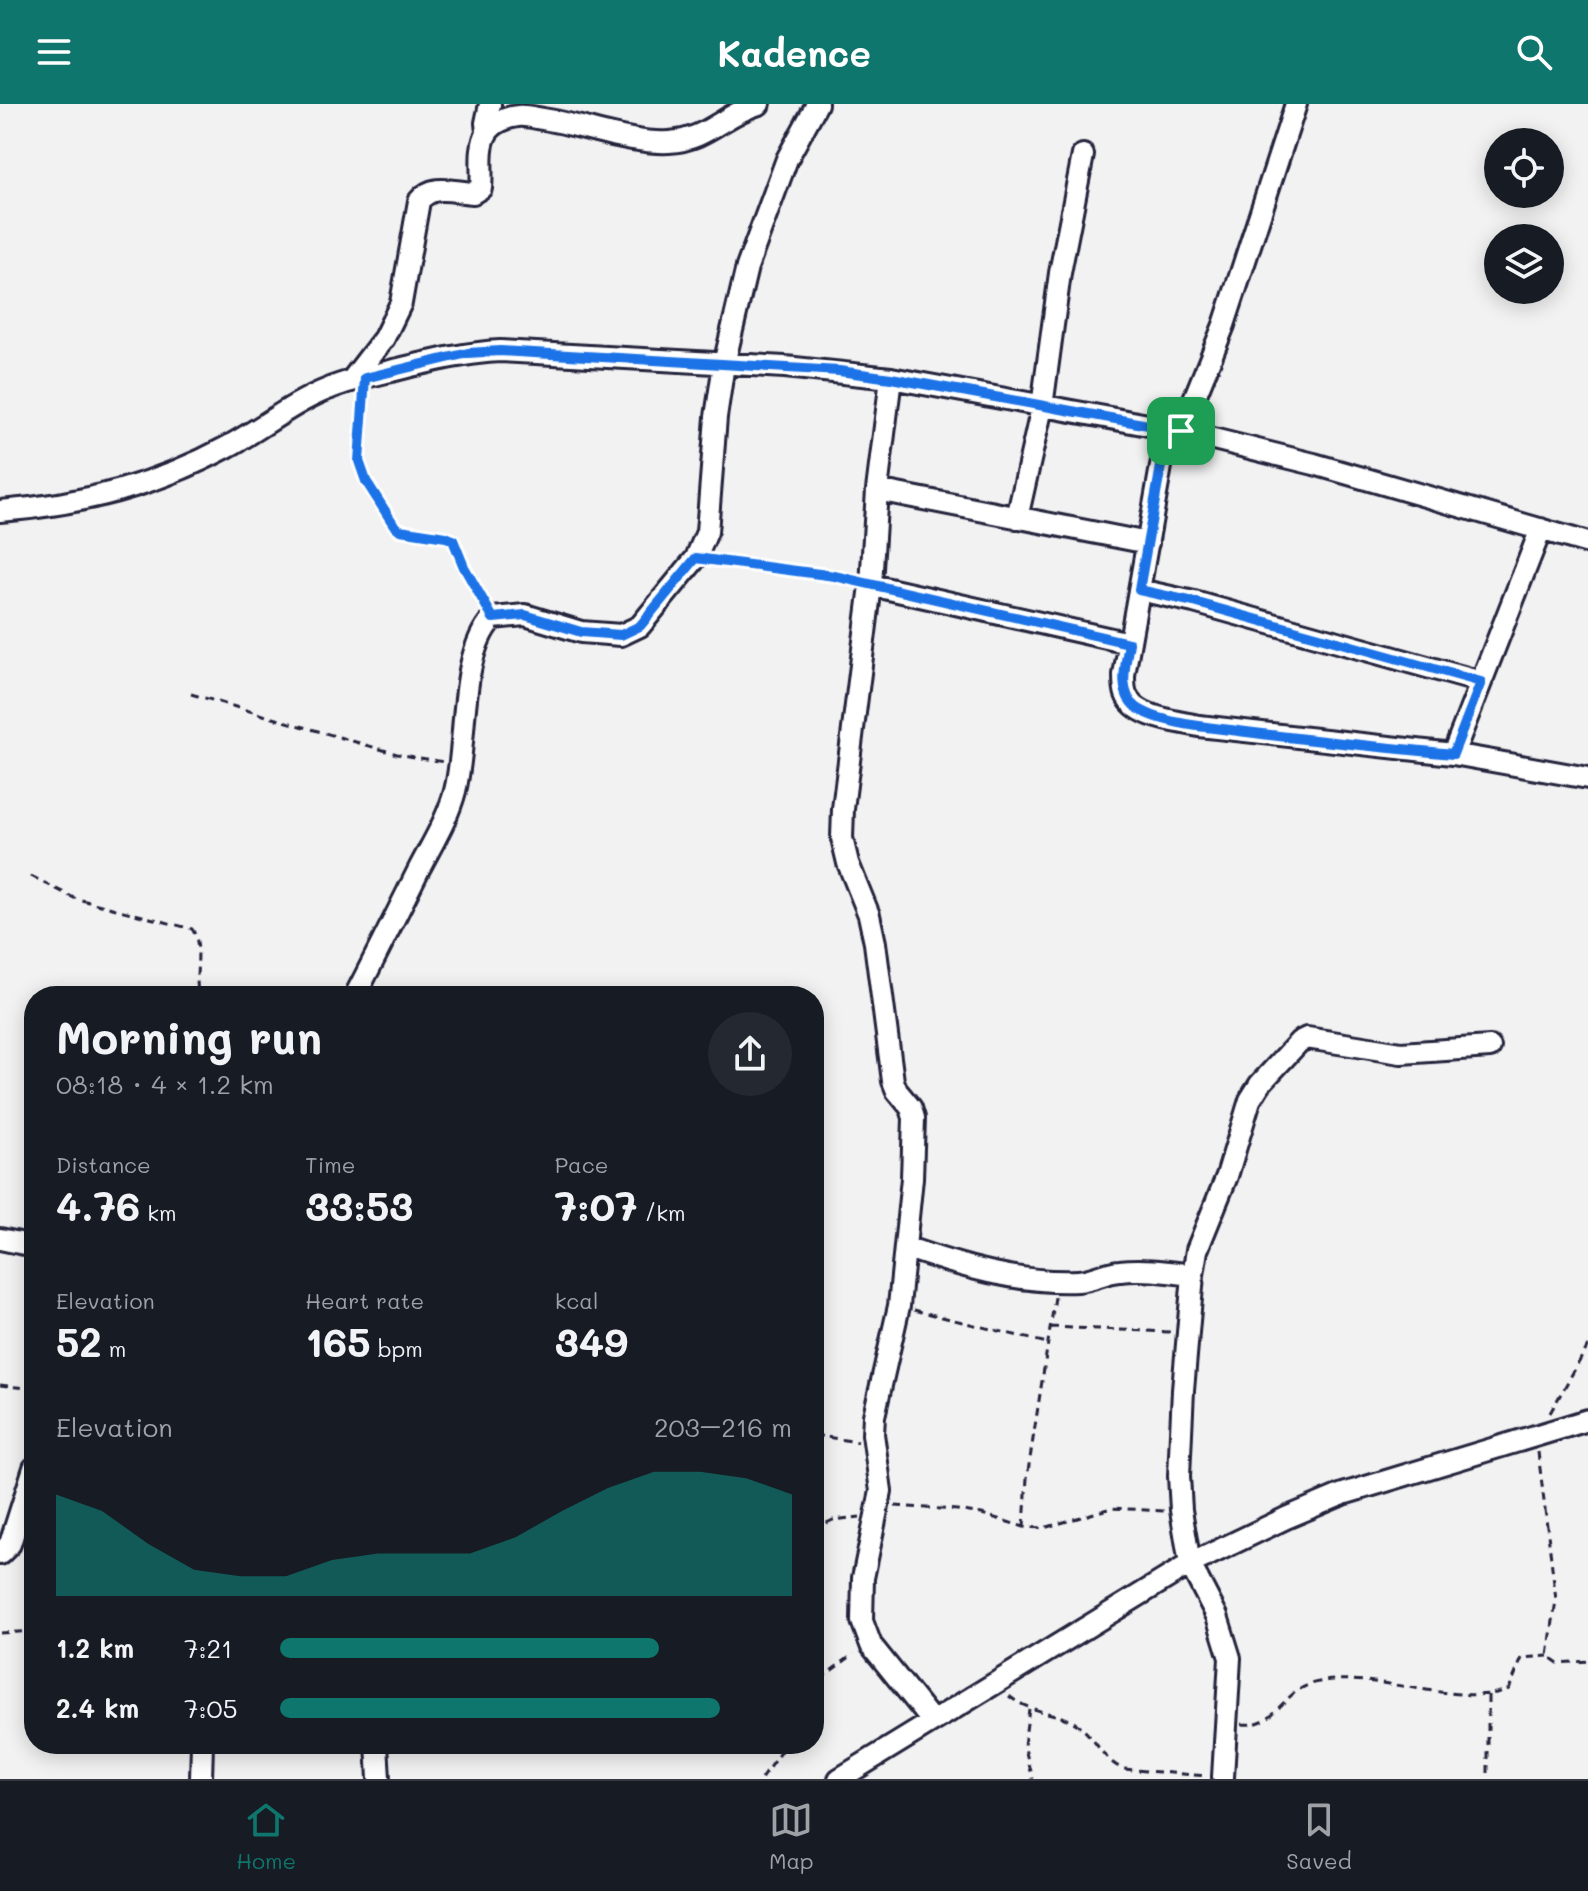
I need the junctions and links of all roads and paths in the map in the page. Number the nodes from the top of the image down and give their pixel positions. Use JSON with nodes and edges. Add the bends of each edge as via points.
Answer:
{"nodes":[{"id":1,"x":490,"y":104,"type":"edge"},
{"id":2,"x":759,"y":104,"type":"edge"},
{"id":3,"x":817,"y":104,"type":"edge"},
{"id":4,"x":1296,"y":104,"type":"edge"},
{"id":5,"x":487,"y":132,"type":"junction"},
{"id":6,"x":1083,"y":155,"type":"dead end"},
{"id":7,"x":724,"y":364,"type":"junction"},
{"id":8,"x":891,"y":378,"type":"junction"},
{"id":9,"x":358,"y":380,"type":"junction"},
{"id":10,"x":1042,"y":407,"type":"junction"},
{"id":11,"x":1181,"y":431,"type":"junction"},
{"id":12,"x":877,"y":490,"type":"junction"},
{"id":13,"x":0,"y":511,"type":"edge"},
{"id":14,"x":1017,"y":518,"type":"junction"},
{"id":15,"x":1541,"y":529,"type":"junction"},
{"id":16,"x":1148,"y":543,"type":"junction"},
{"id":17,"x":1588,"y":543,"type":"edge"},
{"id":18,"x":696,"y":558,"type":"junction"},
{"id":19,"x":871,"y":585,"type":"junction"},
{"id":20,"x":1139,"y":590,"type":"junction"},
{"id":21,"x":493,"y":618,"type":"junction"},
{"id":22,"x":1129,"y":643,"type":"junction"},
{"id":23,"x":1481,"y":682,"type":"junction"},
{"id":24,"x":191,"y":694,"type":"dead end"},
{"id":25,"x":1453,"y":754,"type":"junction"},
{"id":26,"x":460,"y":764,"type":"junction"},
{"id":27,"x":1588,"y":778,"type":"edge"},
{"id":28,"x":31,"y":876,"type":"dead end"},
{"id":29,"x":198,"y":986,"type":"edge"},
{"id":30,"x":360,"y":986,"type":"edge"},
{"id":31,"x":1490,"y":1047,"type":"dead end"},
{"id":32,"x":0,"y":1239,"type":"edge"},
{"id":33,"x":24,"y":1243,"type":"edge"},
{"id":34,"x":905,"y":1247,"type":"junction"},
{"id":35,"x":1193,"y":1275,"type":"junction"},
{"id":36,"x":1057,"y":1281,"type":"junction"},
{"id":37,"x":899,"y":1306,"type":"junction"},
{"id":38,"x":1050,"y":1327,"type":"junction"},
{"id":39,"x":1189,"y":1332,"type":"junction"},
{"id":40,"x":1047,"y":1343,"type":"junction"},
{"id":41,"x":1588,"y":1346,"type":"edge"},
{"id":42,"x":0,"y":1385,"type":"edge"},
{"id":43,"x":24,"y":1388,"type":"edge"},
{"id":44,"x":1588,"y":1420,"type":"edge"},
{"id":45,"x":1536,"y":1436,"type":"junction"},
{"id":46,"x":824,"y":1437,"type":"edge"},
{"id":47,"x":875,"y":1445,"type":"junction"},
{"id":48,"x":24,"y":1502,"type":"edge"},
{"id":49,"x":878,"y":1509,"type":"junction"},
{"id":50,"x":1181,"y":1510,"type":"junction"},
{"id":51,"x":824,"y":1524,"type":"edge"},
{"id":52,"x":1024,"y":1527,"type":"junction"},
{"id":53,"x":0,"y":1554,"type":"edge"},
{"id":54,"x":1190,"y":1564,"type":"junction"},
{"id":55,"x":24,"y":1632,"type":"edge"},
{"id":56,"x":0,"y":1633,"type":"edge"},
{"id":57,"x":871,"y":1645,"type":"junction"},
{"id":58,"x":1548,"y":1656,"type":"junction"},
{"id":59,"x":1588,"y":1661,"type":"edge"},
{"id":60,"x":824,"y":1678,"type":"edge"},
{"id":61,"x":994,"y":1683,"type":"junction"},
{"id":62,"x":1488,"y":1695,"type":"junction"},
{"id":63,"x":1029,"y":1709,"type":"junction"},
{"id":64,"x":932,"y":1721,"type":"junction"},
{"id":65,"x":1226,"y":1723,"type":"junction"},
{"id":66,"x":202,"y":1754,"type":"edge"},
{"id":67,"x":378,"y":1754,"type":"edge"},
{"id":68,"x":779,"y":1754,"type":"edge"},
{"id":69,"x":1223,"y":1777,"type":"joint"},
{"id":70,"x":201,"y":1779,"type":"edge"},
{"id":71,"x":379,"y":1779,"type":"edge"},
{"id":72,"x":761,"y":1779,"type":"edge"},
{"id":73,"x":839,"y":1779,"type":"edge"},
{"id":74,"x":1033,"y":1779,"type":"edge"},
{"id":75,"x":1488,"y":1779,"type":"edge"}],
"edges":[{"from":1,"to":5,"type":"street"},
{"from":2,"to":5,"type":"street","via":[[730,115],[709,132],[674,141],[649,142],[520,115]]},
{"from":3,"to":7,"type":"street","via":[[787,159],[760,228]]},
{"from":4,"to":11,"type":"street","via":[[1224,325]]},
{"from":5,"to":9,"type":"street","via":[[481,188],[473,193],[433,190],[419,201],[401,303]]},
{"from":6,"to":10,"type":"street"},
{"from":7,"to":8,"type":"street"},
{"from":7,"to":9,"type":"street","via":[[500,351],[468,353]]},
{"from":7,"to":18,"type":"street","via":[[707,532]]},
{"from":8,"to":10,"type":"street"},
{"from":8,"to":12,"type":"street"},
{"from":9,"to":13,"type":"street","via":[[310,397],[224,449],[168,474],[107,496]]},
{"from":9,"to":21,"type":"path","via":[[359,461],[366,481],[400,530],[453,540]]},
{"from":10,"to":11,"type":"street"},
{"from":10,"to":14,"type":"street"},
{"from":11,"to":15,"type":"street"},
{"from":11,"to":16,"type":"street","via":[[1163,455]]},
{"from":12,"to":14,"type":"street"},
{"from":12,"to":19,"type":"street"},
{"from":14,"to":16,"type":"street"},
{"from":15,"to":17,"type":"street"},
{"from":15,"to":23,"type":"street"},
{"from":16,"to":20,"type":"street"},
{"from":18,"to":19,"type":"path","via":[[802,570]]},
{"from":18,"to":21,"type":"street","via":[[640,626],[621,635],[581,632],[525,615]]},
{"from":19,"to":22,"type":"street"},
{"from":19,"to":34,"type":"street","via":[[842,838],[869,915],[893,1081],[914,1118]]},
{"from":20,"to":22,"type":"street"},
{"from":20,"to":23,"type":"street"},
{"from":21,"to":26,"type":"street","via":[[477,639],[472,661]]},
{"from":22,"to":25,"type":"street","via":[[1126,694],[1136,707],[1160,717],[1259,734]]},
{"from":23,"to":25,"type":"street"},
{"from":24,"to":26,"type":"path","via":[[397,754]]},
{"from":25,"to":27,"type":"street"},
{"from":26,"to":30,"type":"street","via":[[441,825]]},
{"from":28,"to":29,"type":"path","via":[[74,898],[192,929]]},
{"from":31,"to":35,"type":"street","via":[[1401,1053],[1316,1038],[1299,1042],[1250,1100]]},
{"from":32,"to":33,"type":"street"},
{"from":34,"to":36,"type":"street","via":[[986,1270]]},
{"from":34,"to":37,"type":"street"},
{"from":35,"to":36,"type":"street","via":[[1138,1270]]},
{"from":35,"to":39,"type":"street"},
{"from":36,"to":38,"type":"path"},
{"from":37,"to":40,"type":"path"},
{"from":37,"to":47,"type":"street","via":[[878,1390]]},
{"from":38,"to":39,"type":"path"},
{"from":38,"to":40,"type":"path"},
{"from":39,"to":50,"type":"street"},
{"from":40,"to":52,"type":"path"},
{"from":41,"to":45,"type":"path"},
{"from":42,"to":43,"type":"path"},
{"from":44,"to":45,"type":"street"},
{"from":45,"to":54,"type":"street","via":[[1343,1494]]},
{"from":45,"to":58,"type":"path","via":[[1556,1600]]},
{"from":46,"to":47,"type":"path"},
{"from":47,"to":49,"type":"street"},
{"from":48,"to":53,"type":"street","via":[[10,1544]]},
{"from":49,"to":51,"type":"path"},
{"from":49,"to":52,"type":"path","via":[[957,1510]]},
{"from":49,"to":57,"type":"street","via":[[862,1596],[862,1621]]},
{"from":50,"to":52,"type":"path","via":[[1111,1508],[1044,1528]]},
{"from":50,"to":54,"type":"street"},
{"from":54,"to":61,"type":"street"},
{"from":54,"to":65,"type":"street","via":[[1217,1616],[1230,1658]]},
{"from":55,"to":56,"type":"path"},
{"from":57,"to":60,"type":"path"},
{"from":57,"to":64,"type":"street"},
{"from":58,"to":59,"type":"path","via":[[1558,1663]]},
{"from":58,"to":62,"type":"path","via":[[1522,1658],[1509,1689]]},
{"from":61,"to":63,"type":"path"},
{"from":61,"to":64,"type":"street"},
{"from":62,"to":65,"type":"path","via":[[1328,1680],[1297,1691],[1260,1723]]},
{"from":62,"to":75,"type":"path"},
{"from":63,"to":69,"type":"path","via":[[1074,1722],[1112,1764],[1123,1769]]},
{"from":63,"to":74,"type":"path","via":[[1024,1745]]},
{"from":64,"to":73,"type":"street"},
{"from":65,"to":69,"type":"street"},
{"from":66,"to":70,"type":"street"},
{"from":67,"to":71,"type":"street"},
{"from":68,"to":72,"type":"path"}]}
